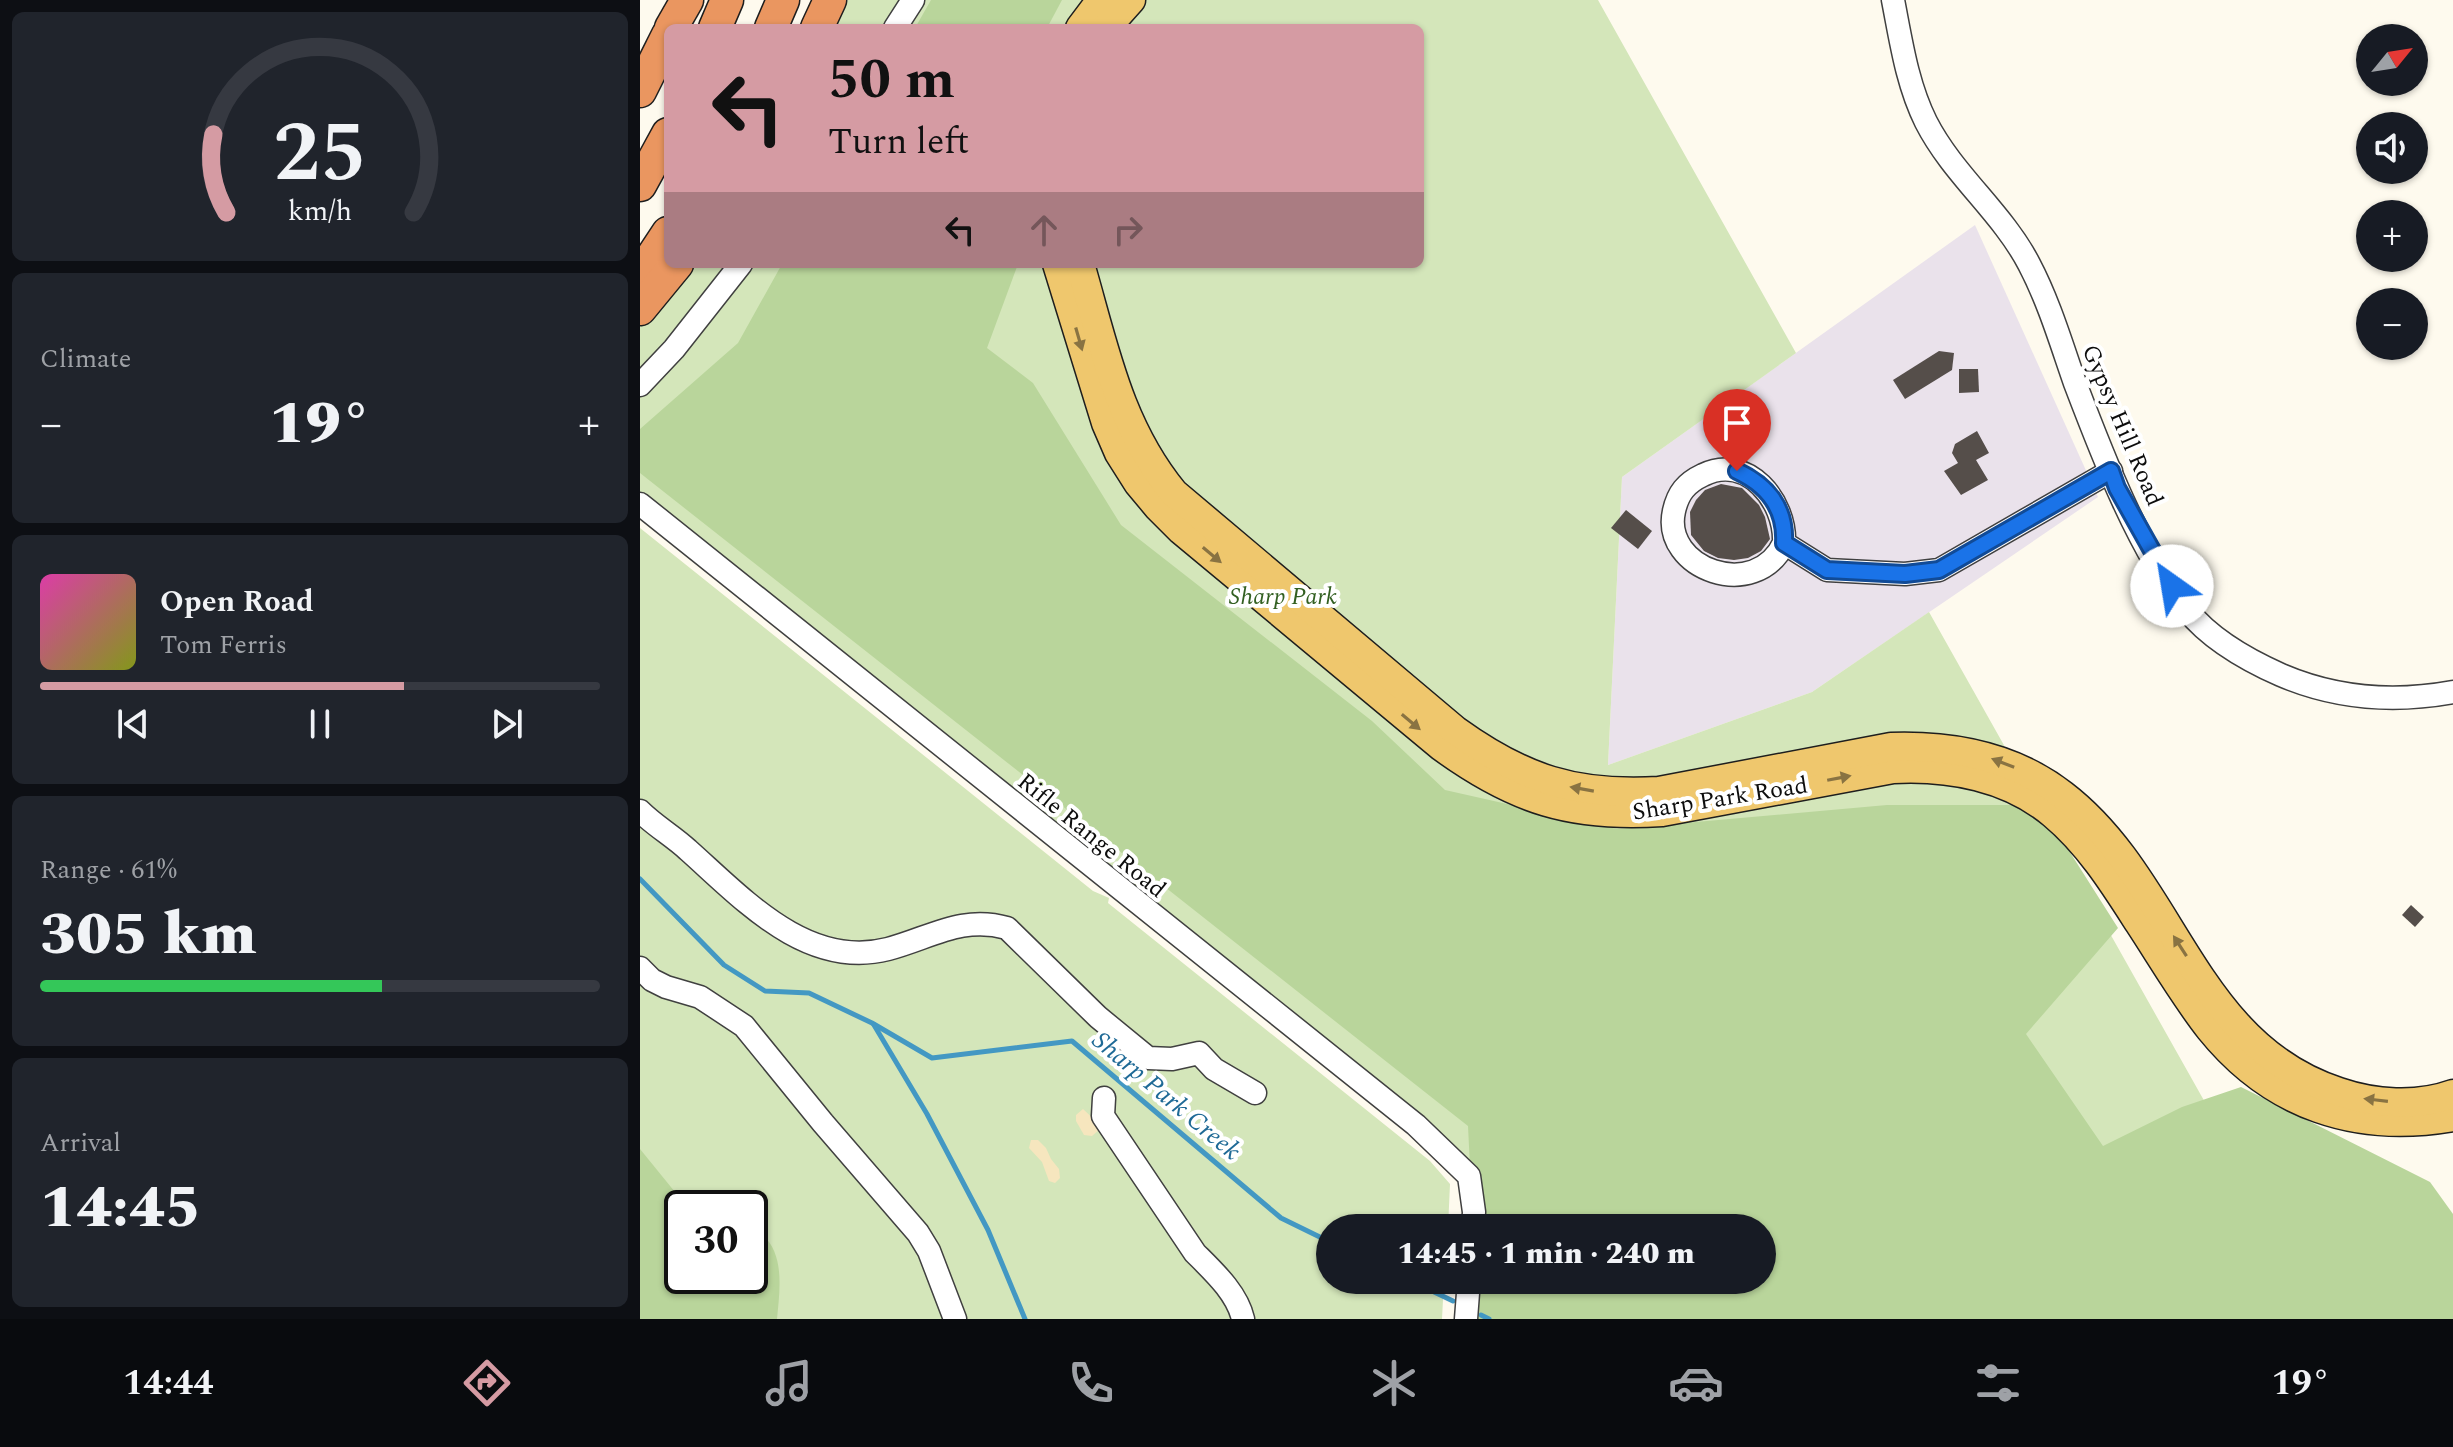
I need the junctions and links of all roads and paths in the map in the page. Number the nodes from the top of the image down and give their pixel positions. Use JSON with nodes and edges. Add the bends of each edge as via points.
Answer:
{"nodes":[{"id":1,"x":687,"y":0,"type":"edge"},
{"id":2,"x":727,"y":0,"type":"edge"},
{"id":3,"x":783,"y":0,"type":"edge"},
{"id":4,"x":830,"y":0,"type":"edge"},
{"id":5,"x":913,"y":0,"type":"edge"},
{"id":6,"x":1101,"y":0,"type":"edge"},
{"id":7,"x":1131,"y":0,"type":"edge"},
{"id":8,"x":1893,"y":0,"type":"edge"},
{"id":9,"x":673,"y":24,"type":"edge"},
{"id":10,"x":717,"y":24,"type":"edge"},
{"id":11,"x":773,"y":24,"type":"edge"},
{"id":12,"x":819,"y":24,"type":"edge"},
{"id":13,"x":898,"y":24,"type":"edge"},
{"id":14,"x":1083,"y":24,"type":"edge"},
{"id":15,"x":1110,"y":24,"type":"edge"},
{"id":16,"x":664,"y":43,"type":"edge"},
{"id":17,"x":640,"y":91,"type":"edge"},
{"id":18,"x":664,"y":141,"type":"edge"},
{"id":19,"x":640,"y":185,"type":"edge"},
{"id":20,"x":664,"y":239,"type":"edge"},
{"id":21,"x":674,"y":268,"type":"edge"},
{"id":22,"x":738,"y":268,"type":"edge"},
{"id":23,"x":1058,"y":268,"type":"edge"},
{"id":24,"x":1081,"y":268,"type":"edge"},
{"id":25,"x":640,"y":275,"type":"edge"},
{"id":26,"x":640,"y":309,"type":"edge"},
{"id":27,"x":640,"y":385,"type":"edge"},
{"id":28,"x":2111,"y":471,"type":"junction"},
{"id":29,"x":640,"y":504,"type":"edge"},
{"id":30,"x":1784,"y":543,"type":"junction"},
{"id":31,"x":2453,"y":692,"type":"edge"},
{"id":32,"x":640,"y":811,"type":"edge"},
{"id":33,"x":640,"y":968,"type":"edge"},
{"id":34,"x":1255,"y":1093,"type":"dead end"},
{"id":35,"x":2453,"y":1094,"type":"edge"},
{"id":36,"x":1104,"y":1098,"type":"dead end"},
{"id":37,"x":2453,"y":1117,"type":"edge"},
{"id":38,"x":1474,"y":1214,"type":"edge"},
{"id":39,"x":1468,"y":1294,"type":"edge"},
{"id":40,"x":955,"y":1319,"type":"edge"},
{"id":41,"x":1243,"y":1319,"type":"edge"},
{"id":42,"x":1466,"y":1319,"type":"edge"}],
"edges":[{"from":1,"to":9,"type":"highway"},
{"from":2,"to":10,"type":"highway"},
{"from":3,"to":11,"type":"highway"},
{"from":4,"to":12,"type":"highway"},
{"from":5,"to":13,"type":"street"},
{"from":6,"to":14,"type":"main road"},
{"from":7,"to":15,"type":"main road"},
{"from":8,"to":28,"type":"street","name":"Gypsy Hill Road","via":[[1909,79],[1926,123],[2030,265]]},
{"from":16,"to":17,"type":"highway"},
{"from":18,"to":19,"type":"highway"},
{"from":20,"to":25,"type":"highway"},
{"from":21,"to":26,"type":"highway"},
{"from":22,"to":27,"type":"street"},
{"from":23,"to":37,"type":"main road","name":"Sharp Park Road","one_way":true,"via":[[1106,423],[1119,453],[1158,507],[1471,768],[1563,808],[1598,814],[1662,812],[1893,769],[1922,767],[1978,776],[2028,797],[2073,832],[2110,878],[2205,1022],[2258,1075],[2284,1093],[2351,1119],[2403,1123]]},
{"from":35,"to":24,"type":"main road","name":"Sharp Park Road","one_way":true,"via":[[2388,1102],[2355,1097],[2322,1087],[2271,1058],[2228,1017],[2128,866],[2088,817],[2039,778],[1984,755],[1891,747],[1630,793],[1568,786],[1483,750],[1174,493],[1126,415]]},
{"from":28,"to":30,"type":"street","via":[[1939,570],[1827,570]]},
{"from":28,"to":31,"type":"street","name":"Gypsy Hill Road","via":[[2156,562],[2188,611],[2253,663],[2329,692],[2362,698]]},
{"from":29,"to":38,"type":"street","name":"Rifle Range Road","via":[[1416,1125],[1469,1176]]},
{"from":30,"to":30,"type":"street","via":[[1782,521],[1768,490],[1737,471],[1713,470],[1691,481],[1678,496],[1671,524],[1674,535],[1695,562],[1712,572],[1756,573]]},
{"from":32,"to":34,"type":"street","via":[[797,938],[824,949],[856,952],[886,950],[967,924],[1007,928],[1148,1058],[1199,1053],[1214,1069]]},
{"from":33,"to":40,"type":"street","via":[[652,980],[700,997],[744,1026],[918,1233]]},
{"from":36,"to":41,"type":"street","via":[[1103,1116],[1168,1216],[1240,1306]]},
{"from":39,"to":42,"type":"street"}]}
